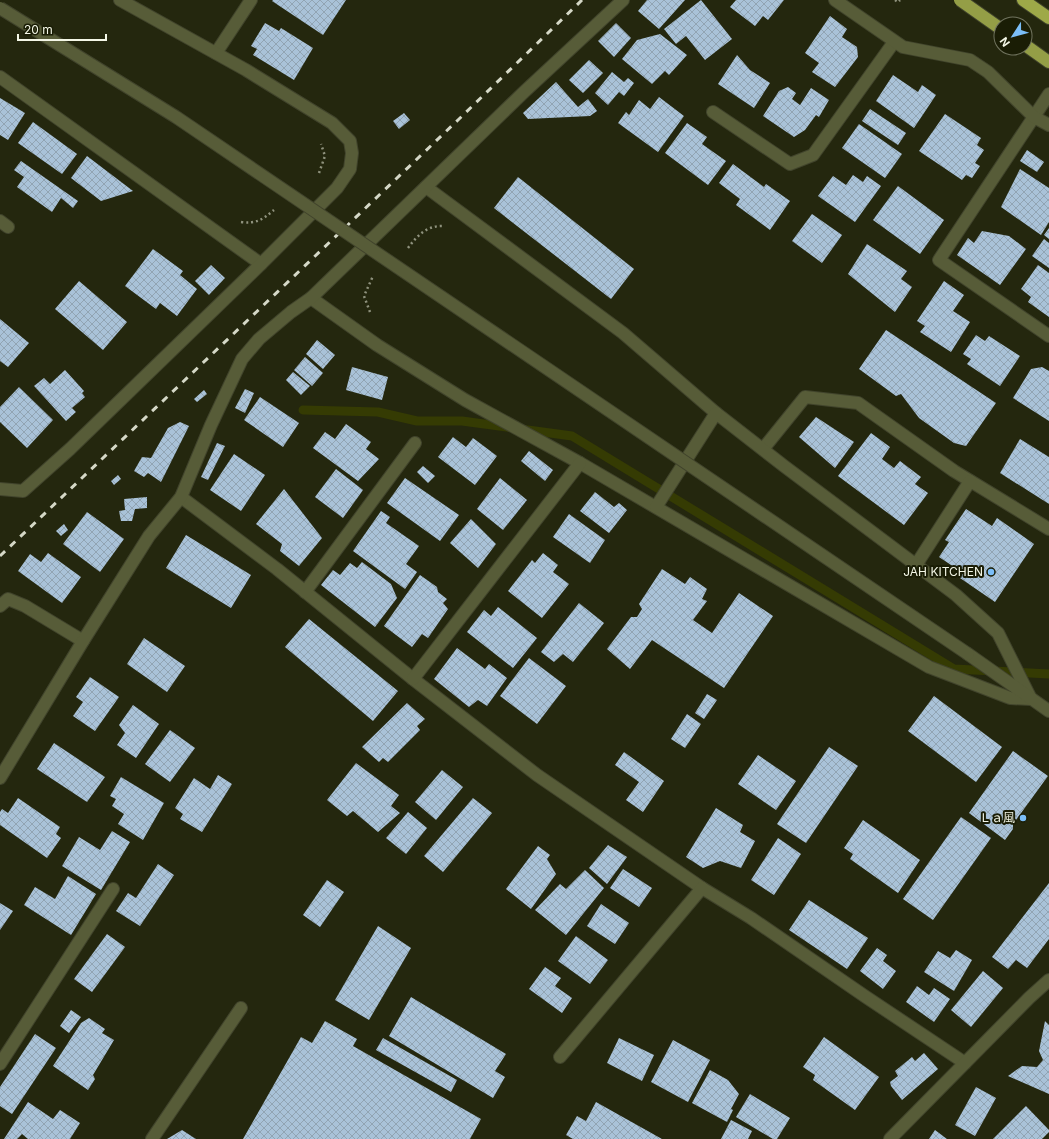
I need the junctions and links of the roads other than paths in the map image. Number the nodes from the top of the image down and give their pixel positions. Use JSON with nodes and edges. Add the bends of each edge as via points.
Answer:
{"nodes":[{"id":1,"x":120,"y":0,"type":"edge"},
{"id":2,"x":251,"y":0,"type":"edge"},
{"id":3,"x":624,"y":0,"type":"edge"},
{"id":4,"x":835,"y":0,"type":"edge"},
{"id":5,"x":960,"y":0,"type":"edge"},
{"id":6,"x":1023,"y":0,"type":"edge"},
{"id":7,"x":0,"y":8,"type":"edge"},
{"id":8,"x":1049,"y":18,"type":"edge"},
{"id":9,"x":993,"y":23,"type":"edge"},
{"id":10,"x":894,"y":42,"type":"junction"},
{"id":11,"x":1033,"y":51,"type":"edge"},
{"id":12,"x":216,"y":53,"type":"junction"},
{"id":13,"x":1049,"y":62,"type":"edge"},
{"id":14,"x":0,"y":77,"type":"edge"},
{"id":15,"x":1049,"y":94,"type":"edge"},
{"id":16,"x":713,"y":112,"type":"dead end"},
{"id":17,"x":1034,"y":117,"type":"junction"},
{"id":18,"x":1049,"y":125,"type":"edge"},
{"id":19,"x":426,"y":187,"type":"junction"},
{"id":20,"x":261,"y":264,"type":"junction"},
{"id":21,"x":311,"y":298,"type":"junction"},
{"id":22,"x":1049,"y":336,"type":"edge"},
{"id":23,"x":716,"y":413,"type":"junction"},
{"id":24,"x":415,"y":443,"type":"dead end"},
{"id":25,"x":763,"y":449,"type":"junction"},
{"id":26,"x":580,"y":463,"type":"junction"},
{"id":27,"x":970,"y":481,"type":"junction"},
{"id":28,"x":0,"y":489,"type":"edge"},
{"id":29,"x":180,"y":497,"type":"junction"},
{"id":30,"x":656,"y":507,"type":"junction"},
{"id":31,"x":1049,"y":529,"type":"edge"},
{"id":32,"x":916,"y":564,"type":"junction"},
{"id":33,"x":305,"y":592,"type":"junction"},
{"id":34,"x":0,"y":606,"type":"edge"},
{"id":35,"x":83,"y":641,"type":"junction"},
{"id":36,"x":412,"y":679,"type":"junction"},
{"id":37,"x":1031,"y":699,"type":"junction"},
{"id":38,"x":1049,"y":712,"type":"edge"},
{"id":39,"x":0,"y":778,"type":"edge"},
{"id":40,"x":702,"y":888,"type":"junction"},
{"id":41,"x":113,"y":890,"type":"dead end"},
{"id":42,"x":1049,"y":980,"type":"edge"},
{"id":43,"x":241,"y":1008,"type":"dead end"},
{"id":44,"x":560,"y":1057,"type":"dead end"},
{"id":45,"x":966,"y":1063,"type":"junction"},
{"id":46,"x":0,"y":1064,"type":"edge"},
{"id":47,"x":152,"y":1139,"type":"edge"},
{"id":48,"x":890,"y":1139,"type":"edge"}],
"edges":[{"from":1,"to":12,"type":"street"},
{"from":2,"to":12,"type":"street"},
{"from":3,"to":19,"type":"street"},
{"from":4,"to":10,"type":"street"},
{"from":5,"to":9,"type":"highway","bridge":true},
{"from":6,"to":8,"type":"highway"},
{"from":7,"to":37,"type":"street","bridge":true,"via":[[176,117]]},
{"from":10,"to":16,"type":"street","via":[[813,155],[790,164]]},
{"from":10,"to":17,"type":"street","via":[[903,47],[970,60],[988,72]]},
{"from":11,"to":13,"type":"highway"},
{"from":12,"to":20,"type":"street","via":[[332,123],[350,141],[350,169],[337,188]]},
{"from":14,"to":20,"type":"street"},
{"from":15,"to":17,"type":"street"},
{"from":17,"to":18,"type":"street"},
{"from":17,"to":22,"type":"street","via":[[939,260]]},
{"from":19,"to":21,"type":"street"},
{"from":19,"to":23,"type":"street","via":[[623,333]]},
{"from":20,"to":28,"type":"street","via":[[70,449],[23,491]]},
{"from":21,"to":26,"type":"street","via":[[376,346],[465,400]]},
{"from":21,"to":29,"type":"street","via":[[259,339],[242,359],[210,425]]},
{"from":23,"to":25,"type":"street"},
{"from":23,"to":30,"type":"street"},
{"from":24,"to":33,"type":"street"},
{"from":25,"to":27,"type":"street","via":[[805,397],[858,403]]},
{"from":25,"to":32,"type":"street"},
{"from":26,"to":30,"type":"street"},
{"from":26,"to":36,"type":"street"},
{"from":27,"to":31,"type":"street"},
{"from":27,"to":32,"type":"street"},
{"from":29,"to":33,"type":"street"},
{"from":29,"to":35,"type":"street","via":[[149,536]]},
{"from":30,"to":37,"type":"street","via":[[929,667],[1010,698]]},
{"from":32,"to":37,"type":"street","via":[[956,595],[998,633]]},
{"from":33,"to":36,"type":"street"},
{"from":34,"to":35,"type":"street","via":[[8,599]]},
{"from":35,"to":39,"type":"street"},
{"from":36,"to":40,"type":"street","via":[[537,775]]},
{"from":37,"to":38,"type":"street"},
{"from":40,"to":44,"type":"street"},
{"from":40,"to":45,"type":"street","via":[[751,918]]},
{"from":41,"to":46,"type":"street"},
{"from":42,"to":45,"type":"street"},
{"from":43,"to":47,"type":"street"},
{"from":45,"to":48,"type":"street"}]}
